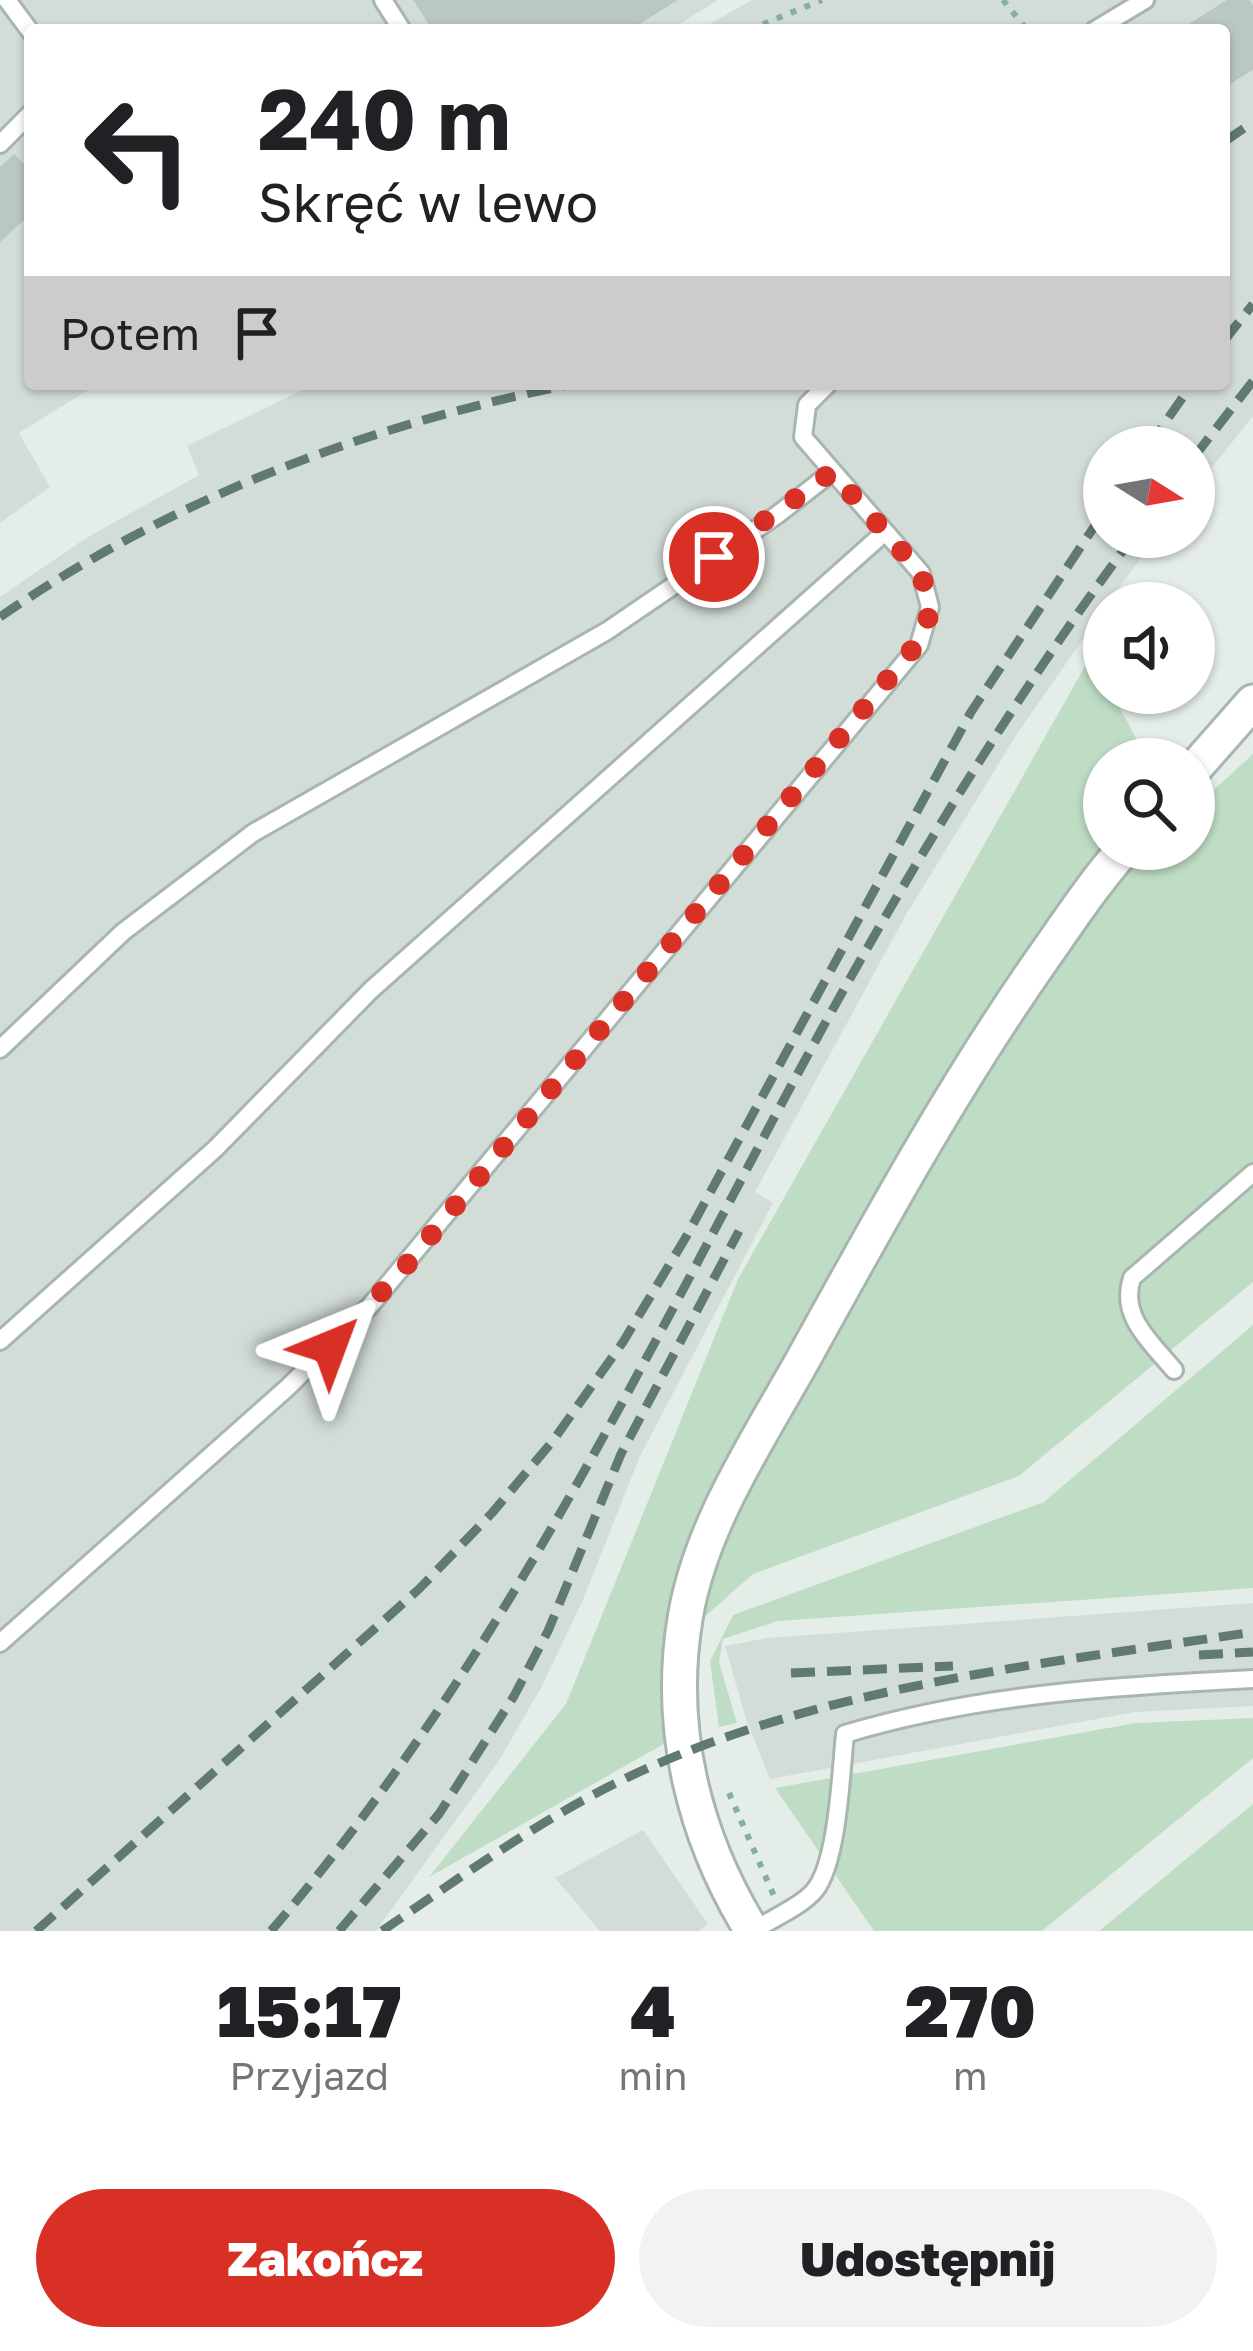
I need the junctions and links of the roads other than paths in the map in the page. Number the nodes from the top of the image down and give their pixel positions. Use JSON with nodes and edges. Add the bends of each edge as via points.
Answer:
{"nodes":[{"id":1,"x":1145,"y":0,"type":"edge"},
{"id":2,"x":1105,"y":24,"type":"edge"},
{"id":3,"x":24,"y":120,"type":"edge"},
{"id":4,"x":0,"y":144,"type":"edge"},
{"id":5,"x":822,"y":390,"type":"edge"},
{"id":6,"x":832,"y":472,"type":"junction"},
{"id":7,"x":885,"y":532,"type":"junction"},
{"id":8,"x":1253,"y":702,"type":"edge"},
{"id":9,"x":1215,"y":745,"type":"edge"},
{"id":10,"x":1109,"y":870,"type":"edge"},
{"id":11,"x":0,"y":1049,"type":"edge"},
{"id":12,"x":1253,"y":1173,"type":"edge"},
{"id":13,"x":0,"y":1341,"type":"edge"},
{"id":14,"x":1174,"y":1370,"type":"dead end"},
{"id":15,"x":0,"y":1643,"type":"edge"},
{"id":16,"x":1253,"y":1679,"type":"edge"},
{"id":17,"x":762,"y":1925,"type":"edge"}],
"edges":[{"from":1,"to":2,"type":"lane"},
{"from":3,"to":4,"type":"lane"},
{"from":5,"to":6,"type":"lane","via":[[802,424]]},
{"from":6,"to":7,"type":"lane"},
{"from":6,"to":11,"type":"lane","via":[[607,631],[253,833],[123,932]]},
{"from":7,"to":13,"type":"lane","via":[[371,990],[202,1161]]},
{"from":7,"to":15,"type":"lane","via":[[929,593],[928,621],[913,653],[381,1294]]},
{"from":8,"to":9,"type":"street"},
{"from":10,"to":17,"type":"street","via":[[999,1020],[910,1166],[704,1550],[679,1663],[688,1779],[729,1894]]},
{"from":12,"to":14,"type":"lane","via":[[1132,1278],[1131,1316]]},
{"from":16,"to":17,"type":"lane","via":[[1084,1687],[908,1715],[845,1734],[826,1868],[814,1891]]}]}
